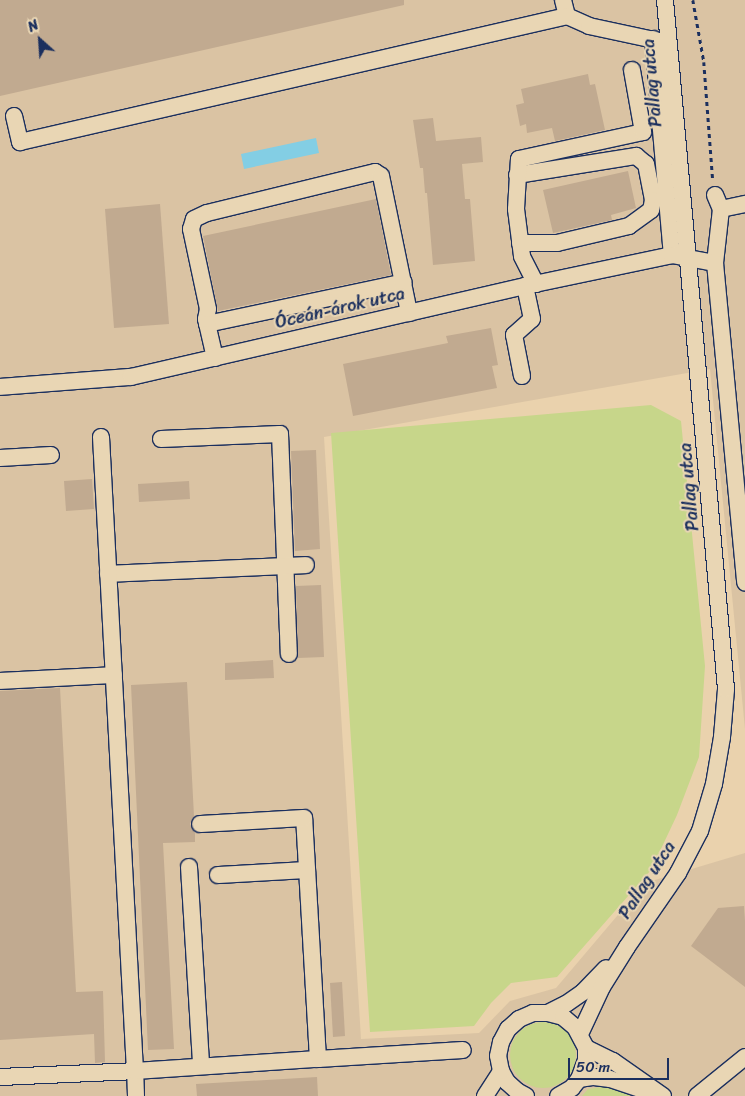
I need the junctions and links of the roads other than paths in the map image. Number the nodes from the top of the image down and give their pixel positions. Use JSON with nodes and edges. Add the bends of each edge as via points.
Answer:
{"nodes":[{"id":1,"x":664,"y":0,"type":"edge"},
{"id":2,"x":565,"y":8,"type":"edge"},
{"id":3,"x":661,"y":41,"type":"junction"},
{"id":4,"x":632,"y":70,"type":"dead end"},
{"id":5,"x":14,"y":116,"type":"dead end"},
{"id":6,"x":517,"y":175,"type":"junction"},
{"id":7,"x":745,"y":204,"type":"edge"},
{"id":8,"x":520,"y":243,"type":"junction"},
{"id":9,"x":680,"y":256,"type":"junction"},
{"id":10,"x":715,"y":263,"type":"junction"},
{"id":11,"x":404,"y":282,"type":"junction"},
{"id":12,"x":530,"y":285,"type":"junction"},
{"id":13,"x":409,"y":313,"type":"junction"},
{"id":14,"x":207,"y":324,"type":"junction"},
{"id":15,"x":214,"y":358,"type":"junction"},
{"id":16,"x":522,"y":376,"type":"dead end"},
{"id":17,"x":0,"y":387,"type":"edge"},
{"id":18,"x":101,"y":437,"type":"dead end"},
{"id":19,"x":161,"y":439,"type":"dead end"},
{"id":20,"x":51,"y":455,"type":"dead end"},
{"id":21,"x":0,"y":458,"type":"edge"},
{"id":22,"x":742,"y":529,"type":"edge"},
{"id":23,"x":306,"y":565,"type":"dead end"},
{"id":24,"x":285,"y":566,"type":"junction"},
{"id":25,"x":108,"y":574,"type":"junction"},
{"id":26,"x":745,"y":583,"type":"edge"},
{"id":27,"x":289,"y":654,"type":"dead end"},
{"id":28,"x":114,"y":675,"type":"junction"},
{"id":29,"x":0,"y":681,"type":"edge"},
{"id":30,"x":200,"y":824,"type":"dead end"},
{"id":31,"x":189,"y":867,"type":"dead end"},
{"id":32,"x":307,"y":870,"type":"junction"},
{"id":33,"x":218,"y":875,"type":"dead end"},
{"id":34,"x":627,"y":947,"type":"junction"},
{"id":35,"x":548,"y":1013,"type":"junction"},
{"id":36,"x":583,"y":1041,"type":"junction"},
{"id":37,"x":463,"y":1050,"type":"dead end"},
{"id":38,"x":745,"y":1057,"type":"edge"},
{"id":39,"x":318,"y":1059,"type":"junction"},
{"id":40,"x":201,"y":1066,"type":"junction"},
{"id":41,"x":135,"y":1070,"type":"junction"},
{"id":42,"x":501,"y":1071,"type":"junction"},
{"id":43,"x":0,"y":1077,"type":"edge"},
{"id":44,"x":570,"y":1090,"type":"edge"},
{"id":45,"x":136,"y":1096,"type":"edge"},
{"id":46,"x":485,"y":1096,"type":"edge"},
{"id":47,"x":526,"y":1096,"type":"edge"},
{"id":48,"x":663,"y":1096,"type":"edge"},
{"id":49,"x":697,"y":1096,"type":"edge"}],
"edges":[{"from":1,"to":3,"type":"street","name":"Pallag utca"},
{"from":2,"to":3,"type":"street","via":[[589,26]]},
{"from":2,"to":5,"type":"street","via":[[20,142]]},
{"from":3,"to":9,"type":"street","name":"Pallag utca"},
{"from":4,"to":6,"type":"street","via":[[643,132],[519,158]]},
{"from":6,"to":8,"type":"street"},
{"from":6,"to":8,"type":"street","via":[[636,156],[646,164],[653,200],[651,210],[629,226],[557,243]]},
{"from":7,"to":10,"type":"street","via":[[718,202]]},
{"from":8,"to":12,"type":"street"},
{"from":9,"to":10,"type":"street"},
{"from":9,"to":12,"type":"street","name":"Óceán-árok utca"},
{"from":9,"to":34,"type":"street","name":"Pallag utca","via":[[726,689],[714,784],[700,831],[678,873]]},
{"from":10,"to":22,"type":"street"},
{"from":11,"to":13,"type":"street"},
{"from":11,"to":14,"type":"street"},
{"from":11,"to":14,"type":"street","via":[[381,176],[375,172],[207,212],[194,219],[191,229],[208,309]]},
{"from":12,"to":13,"type":"street","name":"Óceán-árok utca"},
{"from":12,"to":16,"type":"street","via":[[532,318],[514,335]]},
{"from":13,"to":15,"type":"street","name":"Óceán-árok utca"},
{"from":14,"to":15,"type":"street"},
{"from":15,"to":17,"type":"street","name":"Óceán-árok utca","via":[[130,377]]},
{"from":18,"to":25,"type":"street"},
{"from":19,"to":24,"type":"street","via":[[280,434]]},
{"from":20,"to":21,"type":"street"},
{"from":22,"to":26,"type":"street"},
{"from":23,"to":24,"type":"street"},
{"from":24,"to":25,"type":"street"},
{"from":24,"to":27,"type":"street"},
{"from":25,"to":28,"type":"street"},
{"from":28,"to":29,"type":"street"},
{"from":28,"to":41,"type":"street"},
{"from":30,"to":32,"type":"street","via":[[304,818]]},
{"from":31,"to":40,"type":"street"},
{"from":32,"to":33,"type":"street"},
{"from":32,"to":39,"type":"street"},
{"from":34,"to":35,"type":"street","via":[[583,992]]},
{"from":34,"to":36,"type":"street","via":[[602,987]]},
{"from":35,"to":36,"type":"street","via":[[563,1017]]},
{"from":35,"to":42,"type":"street","via":[[533,1013],[508,1028],[498,1056]]},
{"from":36,"to":44,"type":"street","via":[[586,1060]]},
{"from":36,"to":48,"type":"street"},
{"from":37,"to":39,"type":"street"},
{"from":38,"to":49,"type":"street"},
{"from":39,"to":40,"type":"street"},
{"from":40,"to":41,"type":"street"},
{"from":41,"to":43,"type":"street"},
{"from":41,"to":45,"type":"street"},
{"from":42,"to":46,"type":"street"},
{"from":42,"to":47,"type":"street","via":[[507,1082]]},
{"from":44,"to":48,"type":"street","via":[[594,1078],[610,1079]]}]}
